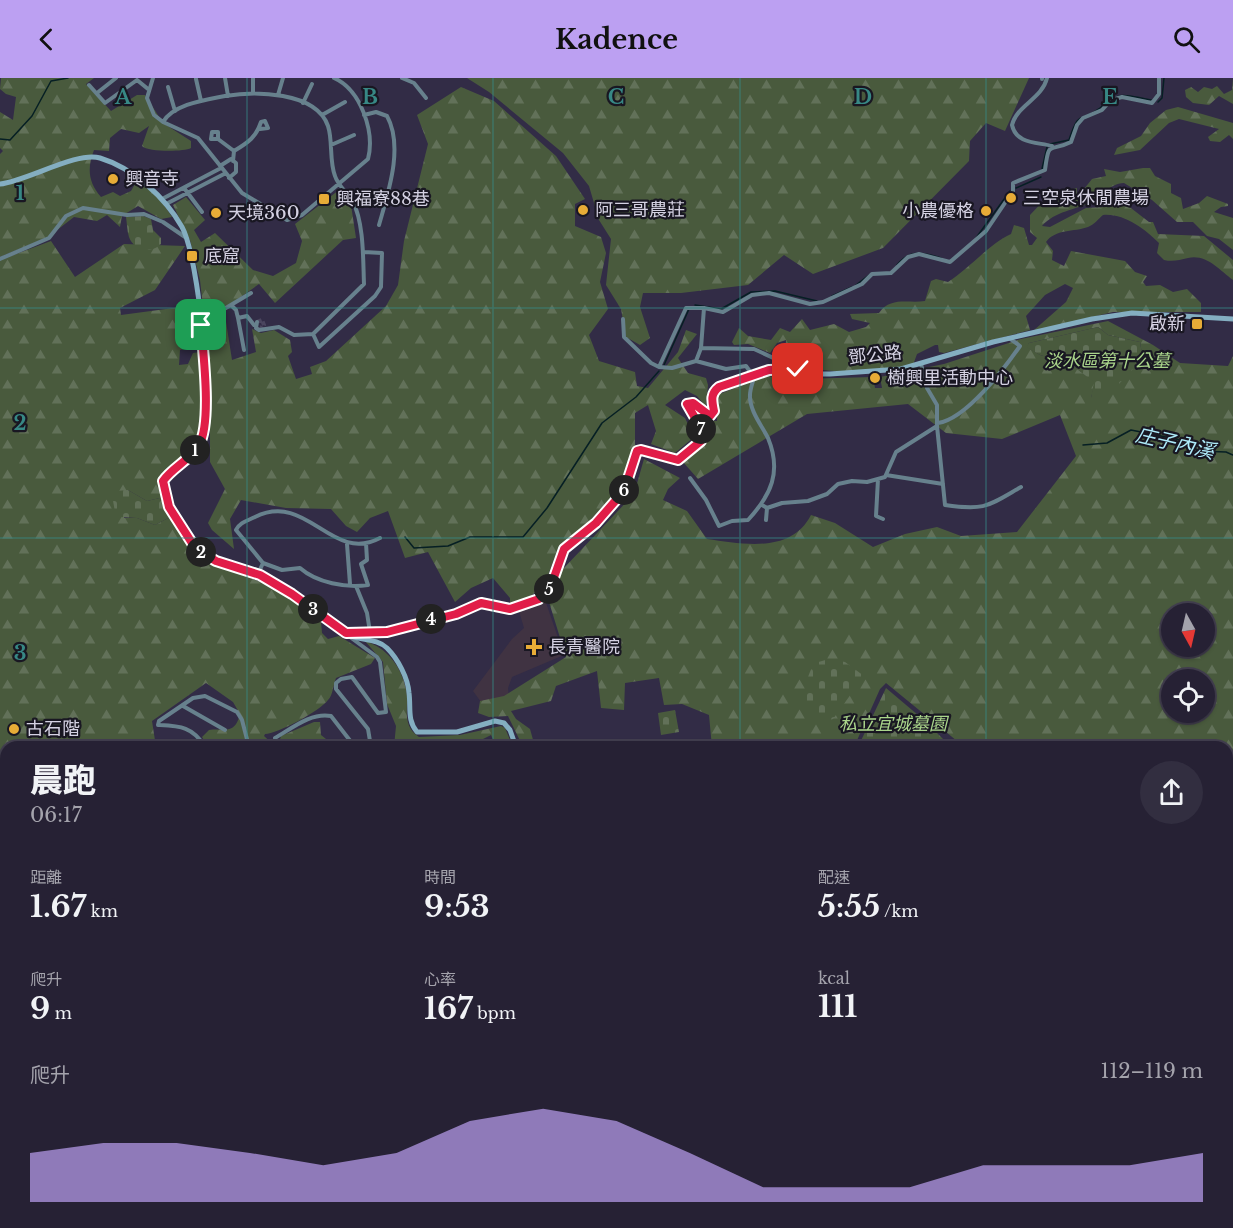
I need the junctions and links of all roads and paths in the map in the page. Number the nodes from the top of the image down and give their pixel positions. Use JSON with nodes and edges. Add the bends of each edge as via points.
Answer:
{"nodes":[{"id":1,"x":116,"y":78,"type":"edge"},
{"id":2,"x":153,"y":78,"type":"edge"},
{"id":3,"x":225,"y":78,"type":"edge"},
{"id":4,"x":253,"y":78,"type":"edge"},
{"id":5,"x":283,"y":78,"type":"edge"},
{"id":6,"x":334,"y":78,"type":"edge"},
{"id":7,"x":402,"y":78,"type":"edge"},
{"id":8,"x":1047,"y":78,"type":"edge"},
{"id":9,"x":1159,"y":78,"type":"edge"},
{"id":10,"x":196,"y":79,"type":"edge"},
{"id":11,"x":312,"y":84,"type":"dead end"},
{"id":12,"x":89,"y":85,"type":"dead end"},
{"id":13,"x":168,"y":87,"type":"dead end"},
{"id":14,"x":148,"y":89,"type":"junction"},
{"id":15,"x":97,"y":93,"type":"junction"},
{"id":16,"x":253,"y":93,"type":"junction"},
{"id":17,"x":278,"y":95,"type":"junction"},
{"id":18,"x":228,"y":96,"type":"junction"},
{"id":19,"x":426,"y":98,"type":"dead end"},
{"id":20,"x":201,"y":101,"type":"junction"},
{"id":21,"x":345,"y":102,"type":"dead end"},
{"id":22,"x":303,"y":103,"type":"junction"},
{"id":23,"x":175,"y":111,"type":"junction"},
{"id":24,"x":322,"y":115,"type":"junction"},
{"id":25,"x":364,"y":115,"type":"junction"},
{"id":26,"x":163,"y":122,"type":"junction"},
{"id":27,"x":260,"y":129,"type":"dead end"},
{"id":28,"x":354,"y":135,"type":"dead end"},
{"id":29,"x":218,"y":139,"type":"dead end"},
{"id":30,"x":331,"y":145,"type":"junction"},
{"id":31,"x":1053,"y":146,"type":"junction"},
{"id":32,"x":234,"y":151,"type":"junction"},
{"id":33,"x":233,"y":161,"type":"junction"},
{"id":34,"x":220,"y":167,"type":"junction"},
{"id":35,"x":226,"y":173,"type":"junction"},
{"id":36,"x":229,"y":178,"type":"junction"},
{"id":37,"x":0,"y":184,"type":"edge"},
{"id":38,"x":339,"y":184,"type":"junction"},
{"id":39,"x":186,"y":190,"type":"junction"},
{"id":40,"x":164,"y":201,"type":"junction"},
{"id":41,"x":201,"y":212,"type":"dead end"},
{"id":42,"x":379,"y":225,"type":"dead end"},
{"id":43,"x":186,"y":238,"type":"junction"},
{"id":44,"x":364,"y":252,"type":"junction"},
{"id":45,"x":0,"y":259,"type":"edge"},
{"id":46,"x":251,"y":293,"type":"dead end"},
{"id":47,"x":232,"y":306,"type":"junction"},
{"id":48,"x":704,"y":308,"type":"junction"},
{"id":49,"x":238,"y":318,"type":"junction"},
{"id":50,"x":623,"y":319,"type":"dead end"},
{"id":51,"x":1233,"y":319,"type":"edge"},
{"id":52,"x":200,"y":320,"type":"junction"},
{"id":53,"x":313,"y":334,"type":"junction"},
{"id":54,"x":1008,"y":338,"type":"junction"},
{"id":55,"x":701,"y":348,"type":"junction"},
{"id":56,"x":244,"y":350,"type":"dead end"},
{"id":57,"x":696,"y":361,"type":"junction"},
{"id":58,"x":921,"y":364,"type":"junction"},
{"id":59,"x":659,"y":367,"type":"junction"},
{"id":60,"x":798,"y":369,"type":"junction"},
{"id":61,"x":754,"y":376,"type":"junction"},
{"id":62,"x":937,"y":425,"type":"junction"},
{"id":63,"x":886,"y":475,"type":"junction"},
{"id":64,"x":690,"y":478,"type":"dead end"},
{"id":65,"x":878,"y":479,"type":"junction"},
{"id":66,"x":943,"y":484,"type":"junction"},
{"id":67,"x":1022,"y":487,"type":"dead end"},
{"id":68,"x":767,"y":498,"type":"junction"},
{"id":69,"x":762,"y":505,"type":"junction"},
{"id":70,"x":773,"y":506,"type":"junction"},
{"id":71,"x":766,"y":508,"type":"junction"},
{"id":72,"x":883,"y":519,"type":"dead end"},
{"id":73,"x":766,"y":520,"type":"dead end"},
{"id":74,"x":380,"y":538,"type":"dead end"},
{"id":75,"x":366,"y":543,"type":"junction"},
{"id":76,"x":347,"y":544,"type":"junction"},
{"id":77,"x":262,"y":563,"type":"junction"},
{"id":78,"x":258,"y":574,"type":"junction"},
{"id":79,"x":350,"y":584,"type":"junction"},
{"id":80,"x":356,"y":586,"type":"junction"},
{"id":81,"x":370,"y":632,"type":"junction"},
{"id":82,"x":348,"y":634,"type":"junction"},
{"id":83,"x":183,"y":705,"type":"junction"},
{"id":84,"x":225,"y":730,"type":"dead end"},
{"id":85,"x":201,"y":741,"type":"edge"},
{"id":86,"x":247,"y":741,"type":"edge"},
{"id":87,"x":276,"y":741,"type":"edge"},
{"id":88,"x":350,"y":741,"type":"edge"},
{"id":89,"x":370,"y":741,"type":"edge"},
{"id":90,"x":514,"y":741,"type":"edge"}],
"edges":[{"from":1,"to":15,"type":"street"},
{"from":2,"to":14,"type":"street"},
{"from":3,"to":18,"type":"street"},
{"from":4,"to":16,"type":"street"},
{"from":5,"to":17,"type":"street"},
{"from":6,"to":25,"type":"street","via":[[351,88]]},
{"from":7,"to":19,"type":"street","via":[[414,83]]},
{"from":8,"to":31,"type":"street","via":[[1037,98],[1012,124],[1013,130],[1029,143]]},
{"from":9,"to":31,"type":"street","via":[[1159,94],[1152,103],[1122,97],[1112,100],[1102,110],[1083,118],[1071,142]]},
{"from":10,"to":20,"type":"street"},
{"from":11,"to":22,"type":"street"},
{"from":12,"to":15,"type":"street"},
{"from":13,"to":23,"type":"street"},
{"from":14,"to":15,"type":"street","via":[[137,80],[105,103]]},
{"from":14,"to":26,"type":"street","via":[[149,107]]},
{"from":16,"to":17,"type":"street"},
{"from":16,"to":18,"type":"street"},
{"from":17,"to":22,"type":"street"},
{"from":18,"to":20,"type":"street"},
{"from":20,"to":23,"type":"street"},
{"from":21,"to":24,"type":"street"},
{"from":22,"to":24,"type":"street"},
{"from":23,"to":26,"type":"street"},
{"from":24,"to":30,"type":"street"},
{"from":25,"to":38,"type":"street","via":[[370,144],[368,159]]},
{"from":25,"to":42,"type":"street","via":[[376,112],[387,116],[393,140],[390,185]]},
{"from":26,"to":34,"type":"street","via":[[198,138]]},
{"from":27,"to":32,"type":"street"},
{"from":28,"to":30,"type":"street"},
{"from":29,"to":32,"type":"street"},
{"from":30,"to":38,"type":"street","via":[[334,175]]},
{"from":31,"to":48,"type":"street","via":[[1048,150],[1045,170],[1013,183],[1013,191],[986,231],[950,262],[925,254],[913,255],[891,273],[872,274],[862,284],[817,304],[769,293],[752,295],[723,312]]},
{"from":32,"to":33,"type":"street"},
{"from":33,"to":34,"type":"street"},
{"from":33,"to":36,"type":"street","via":[[238,169]]},
{"from":34,"to":35,"type":"street"},
{"from":34,"to":39,"type":"street"},
{"from":35,"to":36,"type":"street"},
{"from":35,"to":39,"type":"street"},
{"from":36,"to":38,"type":"street","via":[[242,193],[287,220],[302,215]]},
{"from":37,"to":40,"type":"street","via":[[30,178],[84,157],[98,157],[123,169]]},
{"from":38,"to":44,"type":"street","via":[[354,203]]},
{"from":39,"to":40,"type":"street"},
{"from":39,"to":41,"type":"street"},
{"from":40,"to":43,"type":"street"},
{"from":43,"to":45,"type":"street","via":[[144,214],[127,216],[83,208],[66,216],[49,238]]},
{"from":43,"to":52,"type":"street","via":[[195,269]]},
{"from":44,"to":53,"type":"street","via":[[363,288]]},
{"from":44,"to":53,"type":"street","via":[[382,253],[381,287],[324,345],[320,347]]},
{"from":46,"to":47,"type":"street"},
{"from":47,"to":49,"type":"street"},
{"from":47,"to":52,"type":"street"},
{"from":48,"to":55,"type":"street"},
{"from":48,"to":59,"type":"street","via":[[686,308]]},
{"from":49,"to":53,"type":"street","via":[[247,316],[259,330],[279,327],[294,335]]},
{"from":49,"to":56,"type":"street"},
{"from":50,"to":59,"type":"street","via":[[624,337]]},
{"from":51,"to":54,"type":"street","name":"鄧公路","via":[[1132,314]]},
{"from":52,"to":78,"type":"street","via":[[205,385],[203,431],[200,443],[163,481],[163,488],[183,531],[204,554]]},
{"from":54,"to":58,"type":"street","name":"鄧公路"},
{"from":54,"to":62,"type":"street","via":[[1020,346],[1005,368],[973,401]]},
{"from":55,"to":57,"type":"street"},
{"from":55,"to":60,"type":"street","via":[[754,349]]},
{"from":57,"to":59,"type":"street","via":[[672,368]]},
{"from":57,"to":61,"type":"street","via":[[726,369],[746,366]]},
{"from":58,"to":60,"type":"street","name":"鄧公路","via":[[861,374],[814,374]]},
{"from":58,"to":62,"type":"street","via":[[927,388],[937,405]]},
{"from":60,"to":61,"type":"street","name":"鄧公路","via":[[769,370]]},
{"from":61,"to":68,"type":"street","via":[[750,397],[769,440],[774,468]]},
{"from":61,"to":81,"type":"street","name":"鄧公路","via":[[714,391],[714,411],[710,416],[693,403],[687,404],[703,436],[683,458],[673,460],[637,451],[624,491],[596,523],[564,549],[552,583],[539,599],[510,609],[481,603],[444,618],[387,632]]},
{"from":62,"to":63,"type":"street","via":[[896,452]]},
{"from":62,"to":66,"type":"street"},
{"from":63,"to":65,"type":"street"},
{"from":63,"to":66,"type":"street"},
{"from":64,"to":69,"type":"street","via":[[719,526],[748,520]]},
{"from":65,"to":70,"type":"street","via":[[838,483],[827,494],[808,501]]},
{"from":65,"to":72,"type":"street","via":[[874,511]]},
{"from":66,"to":67,"type":"street","via":[[945,505],[972,509],[1001,501]]},
{"from":68,"to":69,"type":"street"},
{"from":68,"to":70,"type":"street"},
{"from":69,"to":71,"type":"street"},
{"from":70,"to":71,"type":"street"},
{"from":71,"to":73,"type":"street"},
{"from":74,"to":75,"type":"street"},
{"from":75,"to":76,"type":"street"},
{"from":75,"to":80,"type":"street","via":[[367,560],[361,564],[368,585]]},
{"from":76,"to":77,"type":"street","via":[[307,518],[267,511],[240,524],[236,530]]},
{"from":76,"to":79,"type":"street"},
{"from":77,"to":78,"type":"street"},
{"from":77,"to":79,"type":"street","via":[[282,570],[300,568],[310,577]]},
{"from":78,"to":82,"type":"street"},
{"from":79,"to":80,"type":"street"},
{"from":80,"to":81,"type":"street"},
{"from":81,"to":82,"type":"street","name":"鄧公路"},
{"from":82,"to":89,"type":"street","via":[[380,662],[386,712],[378,713],[352,677],[336,683],[336,689],[368,729]]},
{"from":82,"to":90,"type":"street","via":[[378,642],[393,656],[409,690],[410,721],[417,732],[457,732],[495,721],[504,723]]},
{"from":83,"to":84,"type":"street"},
{"from":83,"to":85,"type":"street","via":[[158,725],[175,724]]},
{"from":83,"to":86,"type":"street","via":[[198,696],[228,706],[242,720]]},
{"from":87,"to":88,"type":"street","via":[[275,738],[314,716],[324,715],[331,716]]}]}
